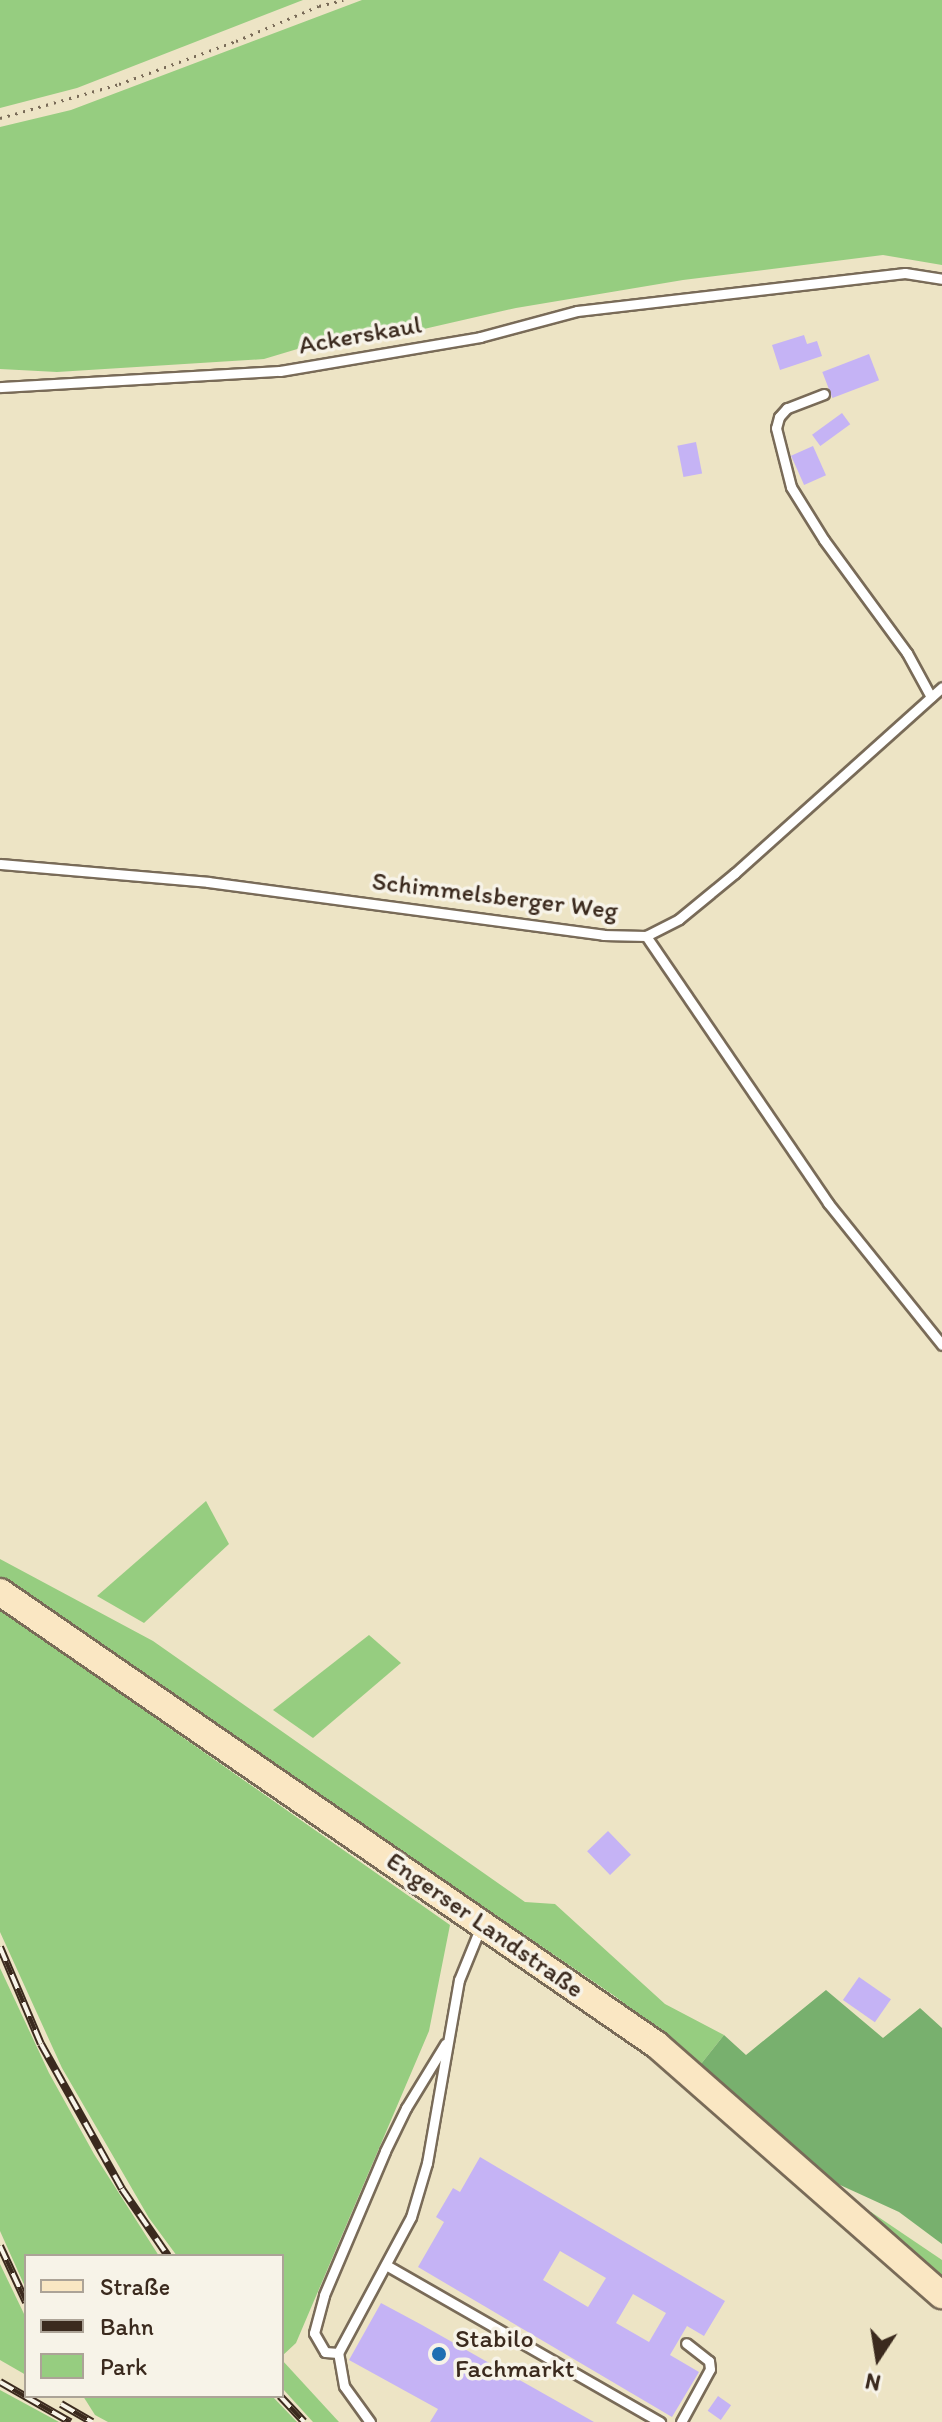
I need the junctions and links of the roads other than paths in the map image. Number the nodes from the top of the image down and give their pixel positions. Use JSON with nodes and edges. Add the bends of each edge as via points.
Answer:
{"nodes":[{"id":1,"x":942,"y":279,"type":"edge"},
{"id":2,"x":0,"y":387,"type":"edge"},
{"id":3,"x":824,"y":394,"type":"dead end"},
{"id":4,"x":942,"y":687,"type":"edge"},
{"id":5,"x":931,"y":697,"type":"junction"},
{"id":6,"x":0,"y":864,"type":"edge"},
{"id":7,"x":646,"y":936,"type":"junction"},
{"id":8,"x":942,"y":1345,"type":"edge"},
{"id":9,"x":0,"y":1592,"type":"edge"},
{"id":10,"x":483,"y":1923,"type":"junction"},
{"id":11,"x":449,"y":2038,"type":"junction"},
{"id":12,"x":386,"y":2265,"type":"junction"},
{"id":13,"x":942,"y":2295,"type":"edge"},
{"id":14,"x":686,"y":2343,"type":"dead end"},
{"id":15,"x":338,"y":2353,"type":"junction"},
{"id":16,"x":370,"y":2422,"type":"edge"},
{"id":17,"x":660,"y":2422,"type":"edge"},
{"id":18,"x":681,"y":2422,"type":"edge"}],
"edges":[{"from":1,"to":2,"type":"lane","name":"Ackerskaul","via":[[905,273],[577,311],[480,337],[280,371]]},
{"from":3,"to":5,"type":"lane","via":[[787,408],[779,417],[776,428],[791,487],[907,653]]},
{"from":4,"to":5,"type":"lane","name":"Schimmelsberger Weg"},
{"from":5,"to":7,"type":"lane","name":"Schimmelsberger Weg","via":[[724,882],[679,919]]},
{"from":6,"to":7,"type":"lane","name":"Schimmelsberger Weg","via":[[208,882],[603,935]]},
{"from":7,"to":8,"type":"lane","via":[[828,1203]]},
{"from":9,"to":10,"type":"main road","name":"Engerser Landstraße"},
{"from":10,"to":11,"type":"lane","via":[[465,1957]]},
{"from":10,"to":13,"type":"main road","name":"Engerser Landstraße","via":[[657,2045]]},
{"from":11,"to":12,"type":"lane","via":[[420,2189]]},
{"from":11,"to":15,"type":"lane","via":[[385,2151],[324,2295],[314,2333],[325,2352]]},
{"from":12,"to":15,"type":"lane"},
{"from":12,"to":17,"type":"lane"},
{"from":14,"to":18,"type":"lane","via":[[709,2361],[710,2369]]},
{"from":15,"to":16,"type":"lane","via":[[344,2386]]}]}
